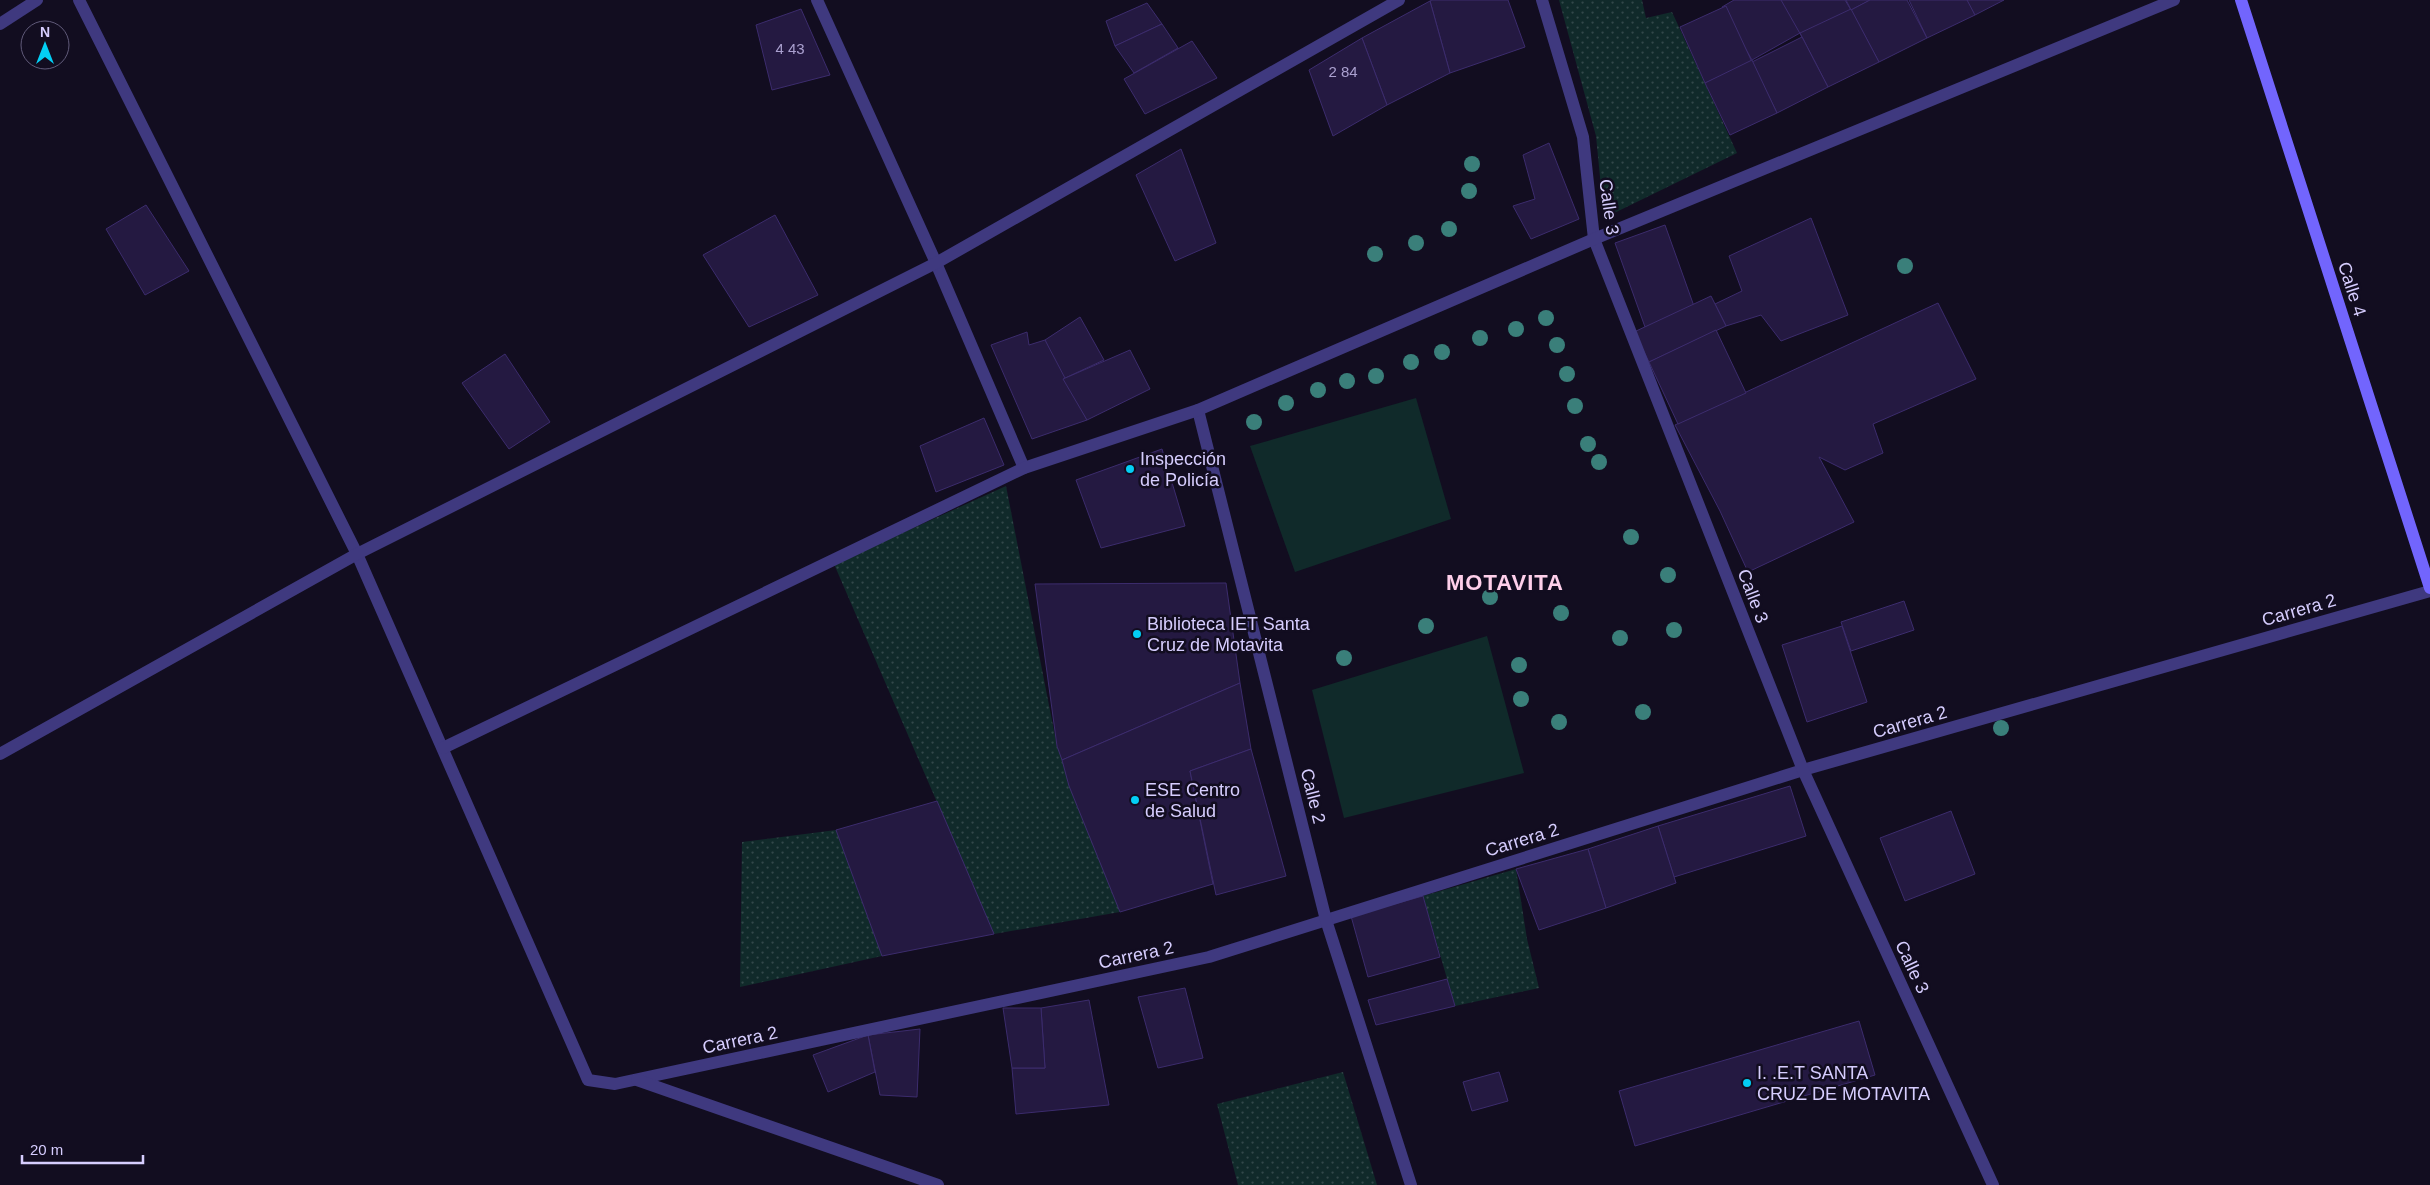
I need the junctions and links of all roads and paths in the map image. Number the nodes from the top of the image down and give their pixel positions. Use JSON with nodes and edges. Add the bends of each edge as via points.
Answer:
{"nodes":[{"id":1,"x":37,"y":0,"type":"edge"},
{"id":2,"x":79,"y":0,"type":"edge"},
{"id":3,"x":817,"y":0,"type":"edge"},
{"id":4,"x":1398,"y":0,"type":"edge"},
{"id":5,"x":1542,"y":0,"type":"edge"},
{"id":6,"x":2174,"y":0,"type":"edge"},
{"id":7,"x":2241,"y":0,"type":"edge"},
{"id":8,"x":0,"y":24,"type":"edge"},
{"id":9,"x":1594,"y":239,"type":"junction"},
{"id":10,"x":936,"y":263,"type":"junction"},
{"id":11,"x":1198,"y":410,"type":"junction"},
{"id":12,"x":1024,"y":468,"type":"junction"},
{"id":13,"x":357,"y":554,"type":"junction"},
{"id":14,"x":2430,"y":590,"type":"edge"},
{"id":15,"x":443,"y":748,"type":"junction"},
{"id":16,"x":0,"y":754,"type":"edge"},
{"id":17,"x":1803,"y":770,"type":"junction"},
{"id":18,"x":1326,"y":920,"type":"junction"},
{"id":19,"x":637,"y":1080,"type":"junction"},
{"id":20,"x":938,"y":1185,"type":"edge"},
{"id":21,"x":1411,"y":1185,"type":"edge"},
{"id":22,"x":1993,"y":1185,"type":"edge"}],
"edges":[{"from":1,"to":8,"type":"street"},
{"from":2,"to":13,"type":"street"},
{"from":3,"to":10,"type":"street"},
{"from":4,"to":10,"type":"street"},
{"from":5,"to":9,"type":"street","name":"Calle 3","via":[[1583,137]]},
{"from":6,"to":9,"type":"street"},
{"from":7,"to":14,"type":"main road","name":"Calle 4"},
{"from":9,"to":11,"type":"street"},
{"from":9,"to":17,"type":"street","name":"Calle 3"},
{"from":10,"to":12,"type":"street"},
{"from":10,"to":13,"type":"street"},
{"from":11,"to":12,"type":"street"},
{"from":11,"to":18,"type":"street","name":"Calle 2"},
{"from":12,"to":15,"type":"street"},
{"from":13,"to":15,"type":"street"},
{"from":13,"to":16,"type":"street"},
{"from":14,"to":17,"type":"street","name":"Carrera 2"},
{"from":15,"to":19,"type":"street","name":"Carrera 2","via":[[588,1080],[615,1084]]},
{"from":17,"to":18,"type":"street","name":"Carrera 2"},
{"from":17,"to":22,"type":"street","name":"Calle 3"},
{"from":18,"to":19,"type":"street","name":"Carrera 2","via":[[1209,957]]},
{"from":18,"to":21,"type":"street","name":"Calle 2"},
{"from":19,"to":20,"type":"street"}]}
